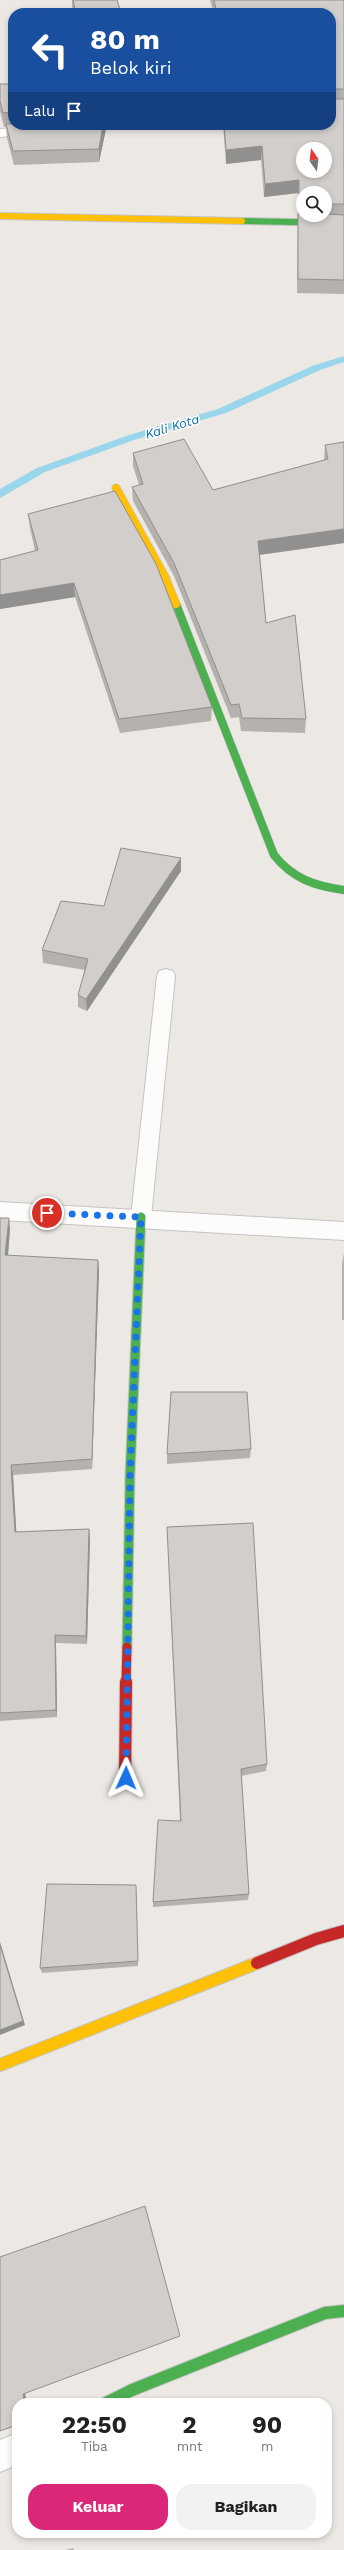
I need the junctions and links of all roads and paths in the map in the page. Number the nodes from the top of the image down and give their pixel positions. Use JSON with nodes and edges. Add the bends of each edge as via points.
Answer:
{"nodes":[{"id":1,"x":36,"y":130,"type":"edge"},
{"id":2,"x":0,"y":133,"type":"edge"},
{"id":3,"x":0,"y":216,"type":"edge"},
{"id":4,"x":344,"y":223,"type":"edge"},
{"id":5,"x":116,"y":488,"type":"dead end"},
{"id":6,"x":344,"y":890,"type":"edge"},
{"id":7,"x":166,"y":976,"type":"dead end"},
{"id":8,"x":0,"y":1210,"type":"edge"},
{"id":9,"x":141,"y":1217,"type":"junction"},
{"id":10,"x":344,"y":1231,"type":"edge"},
{"id":11,"x":126,"y":1778,"type":"dead end"},
{"id":12,"x":344,"y":1931,"type":"edge"},
{"id":13,"x":0,"y":2064,"type":"edge"},
{"id":14,"x":344,"y":2311,"type":"edge"},
{"id":15,"x":116,"y":2398,"type":"edge"},
{"id":16,"x":12,"y":2451,"type":"edge"},
{"id":17,"x":0,"y":2457,"type":"edge"}],
"edges":[{"from":1,"to":2,"type":"street"},
{"from":3,"to":4,"type":"street"},
{"from":5,"to":6,"type":"street","via":[[165,577],[277,860],[283,869],[300,882]]},
{"from":7,"to":9,"type":"lane"},
{"from":8,"to":9,"type":"street"},
{"from":9,"to":10,"type":"street"},
{"from":9,"to":11,"type":"street","via":[[130,1475]]},
{"from":12,"to":13,"type":"street","via":[[316,1939]]},
{"from":14,"to":15,"type":"street","via":[[325,2313]]},
{"from":16,"to":17,"type":"street"}]}
